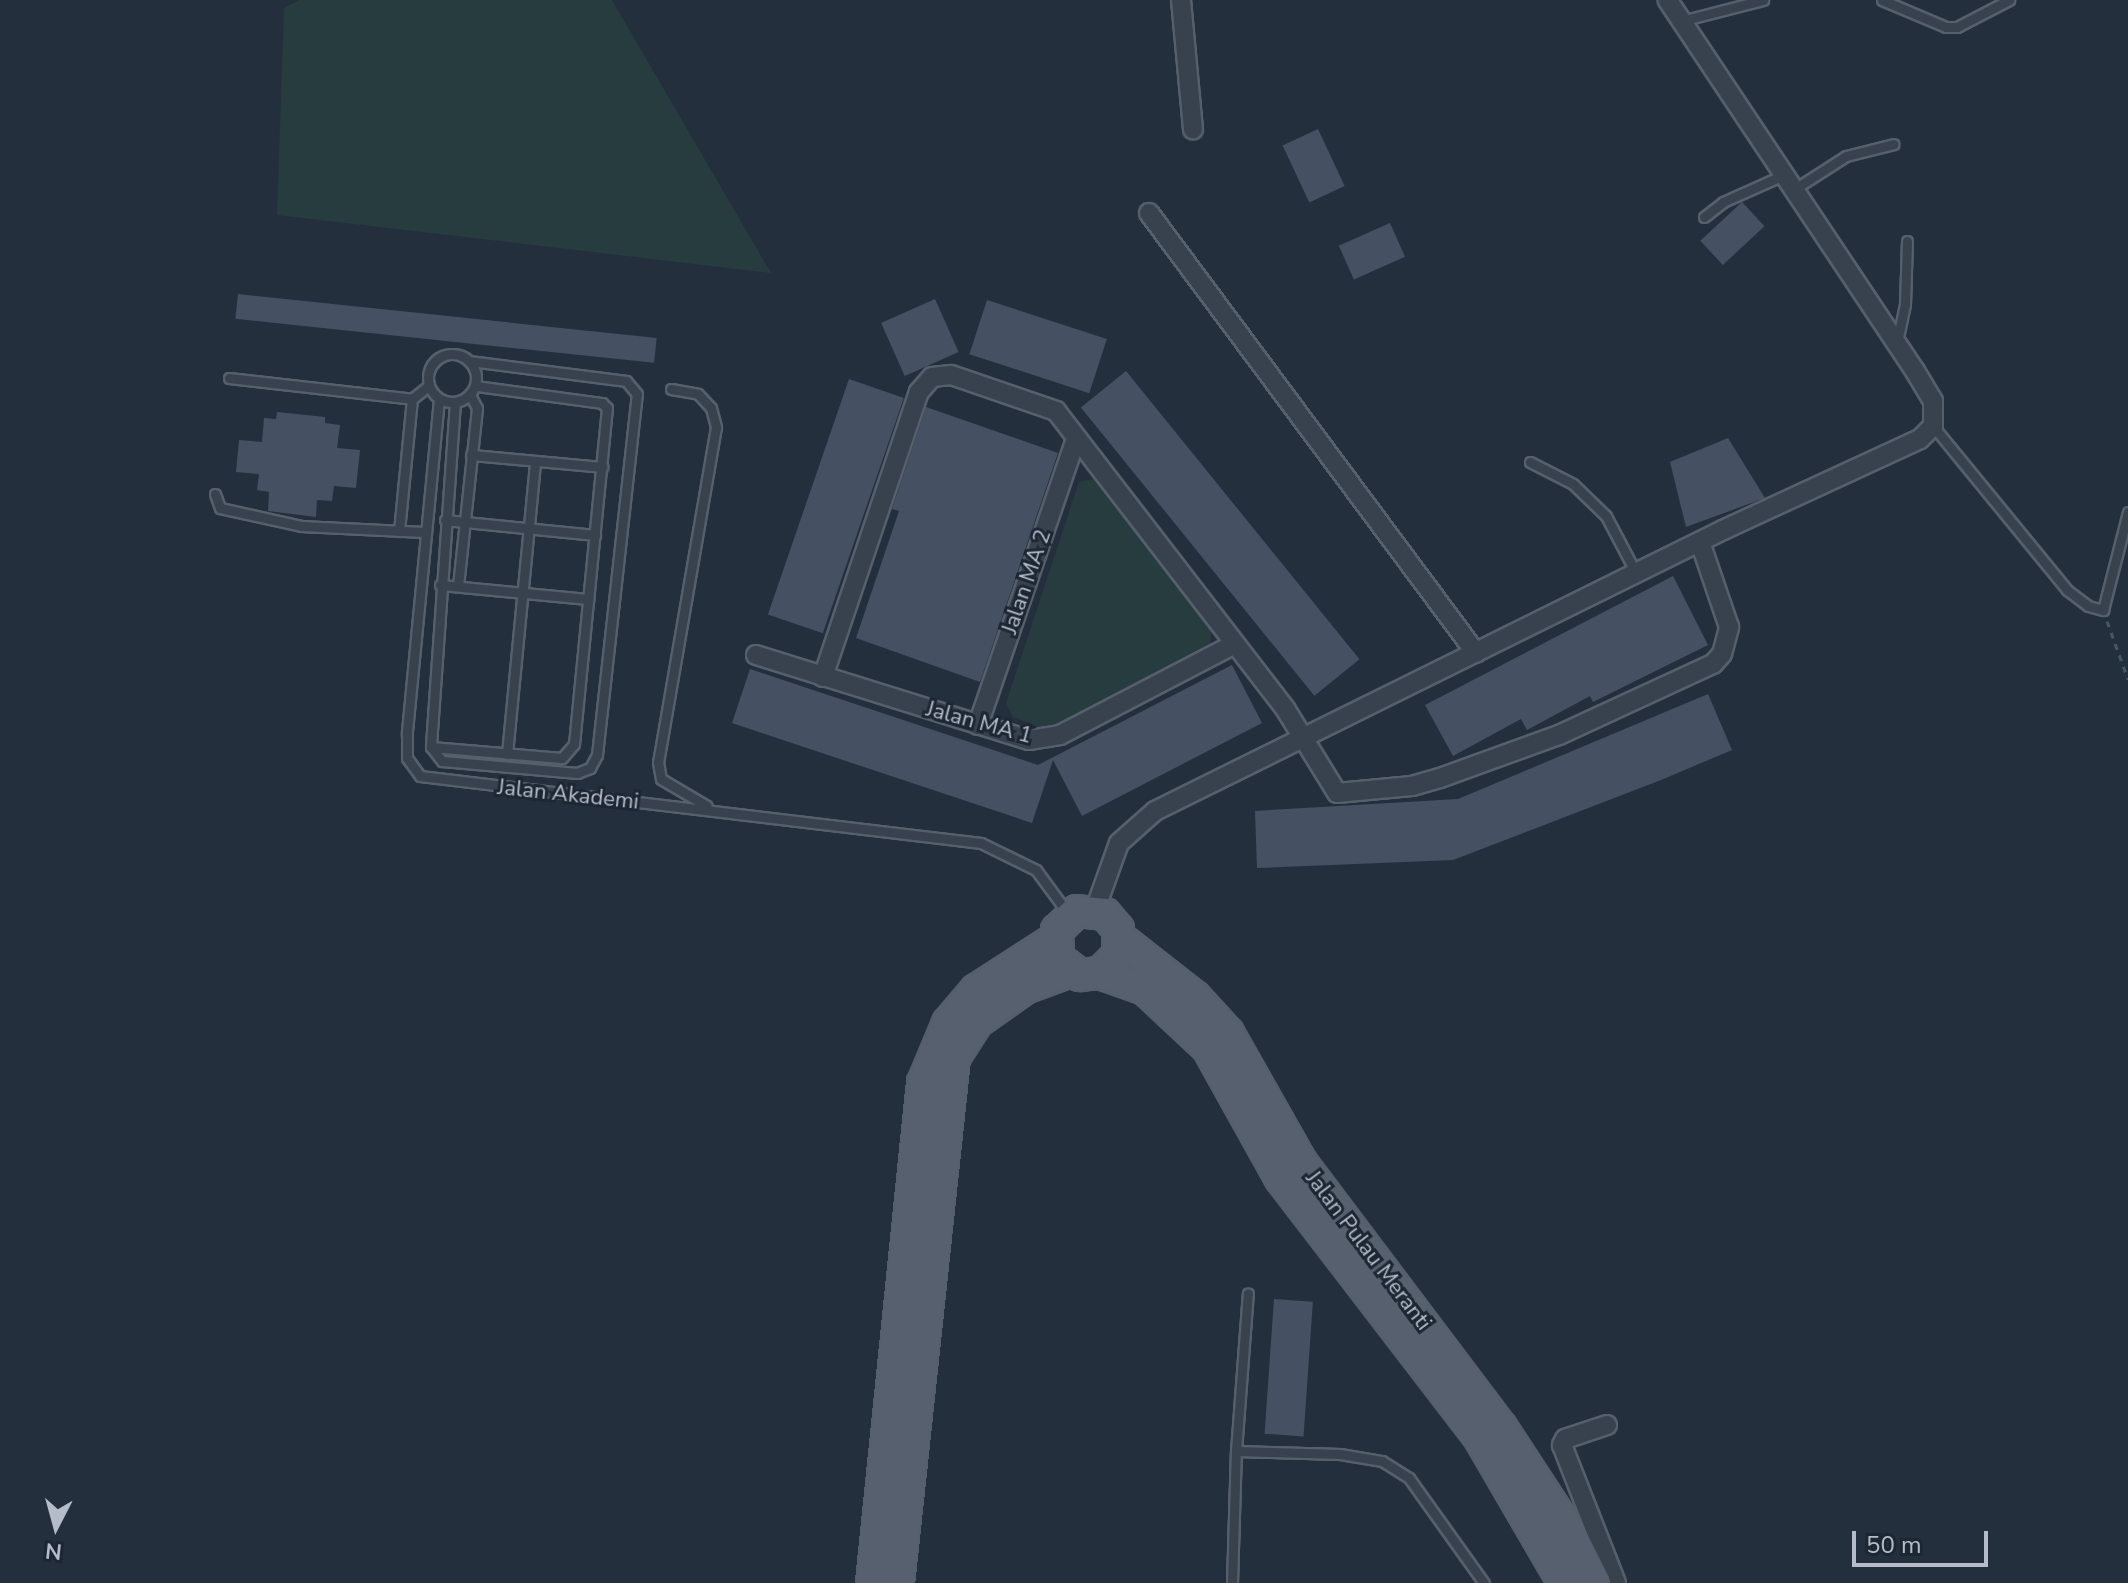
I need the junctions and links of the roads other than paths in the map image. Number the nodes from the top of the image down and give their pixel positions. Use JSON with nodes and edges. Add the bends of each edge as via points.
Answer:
{"nodes":[{"id":1,"x":1181,"y":0,"type":"edge"},
{"id":2,"x":1668,"y":0,"type":"edge"},
{"id":3,"x":1763,"y":0,"type":"edge"},
{"id":4,"x":1882,"y":0,"type":"edge"},
{"id":5,"x":2009,"y":0,"type":"edge"},
{"id":6,"x":1681,"y":21,"type":"junction"},
{"id":7,"x":1193,"y":129,"type":"dead end"},
{"id":8,"x":1894,"y":144,"type":"dead end"},
{"id":9,"x":1787,"y":183,"type":"junction"},
{"id":10,"x":1149,"y":213,"type":"dead end"},
{"id":11,"x":1704,"y":217,"type":"dead end"},
{"id":12,"x":1907,"y":241,"type":"dead end"},
{"id":13,"x":1897,"y":342,"type":"junction"},
{"id":14,"x":469,"y":361,"type":"junction"},
{"id":15,"x":229,"y":378,"type":"dead end"},
{"id":16,"x":429,"y":385,"type":"junction"},
{"id":17,"x":671,"y":389,"type":"dead end"},
{"id":18,"x":473,"y":390,"type":"junction"},
{"id":19,"x":412,"y":399,"type":"junction"},
{"id":20,"x":439,"y":399,"type":"junction"},
{"id":21,"x":455,"y":402,"type":"junction"},
{"id":22,"x":1933,"y":426,"type":"junction"},
{"id":23,"x":1076,"y":438,"type":"junction"},
{"id":24,"x":471,"y":455,"type":"junction"},
{"id":25,"x":535,"y":461,"type":"junction"},
{"id":26,"x":1530,"y":462,"type":"dead end"},
{"id":27,"x":602,"y":467,"type":"junction"},
{"id":28,"x":215,"y":494,"type":"dead end"},
{"id":29,"x":2128,"y":512,"type":"edge"},
{"id":30,"x":445,"y":520,"type":"junction"},
{"id":31,"x":465,"y":522,"type":"junction"},
{"id":32,"x":528,"y":528,"type":"junction"},
{"id":33,"x":399,"y":531,"type":"junction"},
{"id":34,"x":424,"y":532,"type":"junction"},
{"id":35,"x":595,"y":535,"type":"junction"},
{"id":36,"x":1700,"y":542,"type":"junction"},
{"id":37,"x":1636,"y":573,"type":"junction"},
{"id":38,"x":440,"y":585,"type":"junction"},
{"id":39,"x":458,"y":586,"type":"junction"},
{"id":40,"x":522,"y":592,"type":"junction"},
{"id":41,"x":588,"y":599,"type":"junction"},
{"id":42,"x":1235,"y":644,"type":"junction"},
{"id":43,"x":1476,"y":653,"type":"junction"},
{"id":44,"x":756,"y":655,"type":"dead end"},
{"id":45,"x":823,"y":677,"type":"junction"},
{"id":46,"x":978,"y":725,"type":"junction"},
{"id":47,"x":1304,"y":735,"type":"junction"},
{"id":48,"x":431,"y":747,"type":"junction"},
{"id":49,"x":507,"y":754,"type":"junction"},
{"id":50,"x":714,"y":810,"type":"junction"},
{"id":51,"x":1073,"y":921,"type":"junction"},
{"id":52,"x":1121,"y":939,"type":"junction"},
{"id":53,"x":1086,"y":972,"type":"junction"},
{"id":54,"x":1248,"y":1293,"type":"dead end"},
{"id":55,"x":1607,"y":1425,"type":"dead end"},
{"id":56,"x":1236,"y":1451,"type":"junction"},
{"id":57,"x":872,"y":1583,"type":"edge"},
{"id":58,"x":898,"y":1583,"type":"edge"},
{"id":59,"x":1232,"y":1583,"type":"edge"},
{"id":60,"x":1484,"y":1583,"type":"edge"},
{"id":61,"x":1564,"y":1583,"type":"edge"},
{"id":62,"x":1595,"y":1583,"type":"edge"},
{"id":63,"x":1616,"y":1583,"type":"edge"}],
"edges":[{"from":1,"to":7,"type":"street"},
{"from":2,"to":6,"type":"street"},
{"from":3,"to":6,"type":"lane"},
{"from":4,"to":5,"type":"lane","via":[[1957,27]]},
{"from":6,"to":9,"type":"street"},
{"from":8,"to":9,"type":"lane","via":[[1846,156]]},
{"from":9,"to":11,"type":"lane","via":[[1723,202]]},
{"from":9,"to":13,"type":"street"},
{"from":10,"to":43,"type":"street"},
{"from":12,"to":13,"type":"lane","via":[[1905,304]]},
{"from":13,"to":22,"type":"street","via":[[1933,401]]},
{"from":14,"to":16,"type":"lane","via":[[445,355],[434,362]]},
{"from":14,"to":18,"type":"lane"},
{"from":14,"to":48,"type":"lane","via":[[626,381],[637,394],[597,755],[590,768],[577,773],[442,761]]},
{"from":15,"to":19,"type":"lane"},
{"from":16,"to":19,"type":"lane"},
{"from":16,"to":20,"type":"lane"},
{"from":17,"to":50,"type":"lane","via":[[698,394],[711,408],[716,427],[658,762],[661,779]]},
{"from":18,"to":21,"type":"lane"},
{"from":18,"to":24,"type":"lane","via":[[477,408]]},
{"from":18,"to":27,"type":"lane","via":[[602,403],[607,408]]},
{"from":19,"to":33,"type":"lane"},
{"from":20,"to":21,"type":"lane"},
{"from":20,"to":34,"type":"lane","name":"Jalan Akademi"},
{"from":21,"to":30,"type":"lane"},
{"from":22,"to":29,"type":"lane","via":[[2067,590],[2103,610]]},
{"from":22,"to":36,"type":"street","via":[[1920,439]]},
{"from":23,"to":42,"type":"street"},
{"from":23,"to":45,"type":"street","via":[[1056,411],[951,375],[932,377],[919,392]]},
{"from":23,"to":46,"type":"street","name":"Jalan MA 2"},
{"from":24,"to":25,"type":"lane"},
{"from":24,"to":31,"type":"lane"},
{"from":25,"to":27,"type":"lane"},
{"from":25,"to":32,"type":"lane"},
{"from":26,"to":37,"type":"lane","via":[[1573,484],[1606,516]]},
{"from":27,"to":35,"type":"lane"},
{"from":28,"to":33,"type":"lane","via":[[220,508],[301,526]]},
{"from":30,"to":31,"type":"lane"},
{"from":30,"to":38,"type":"lane"},
{"from":31,"to":32,"type":"lane"},
{"from":31,"to":39,"type":"lane"},
{"from":32,"to":35,"type":"lane"},
{"from":32,"to":40,"type":"lane"},
{"from":33,"to":34,"type":"lane"},
{"from":34,"to":50,"type":"lane","name":"Jalan Akademi","via":[[407,734],[407,758],[420,776]]},
{"from":35,"to":41,"type":"lane"},
{"from":36,"to":37,"type":"street"},
{"from":36,"to":47,"type":"street","via":[[1729,627],[1722,654],[1713,664],[1559,735],[1412,786],[1337,793]]},
{"from":37,"to":43,"type":"street"},
{"from":38,"to":39,"type":"lane"},
{"from":38,"to":48,"type":"lane"},
{"from":39,"to":40,"type":"lane"},
{"from":40,"to":41,"type":"lane"},
{"from":40,"to":49,"type":"lane"},
{"from":41,"to":49,"type":"lane","via":[[571,753],[562,758]]},
{"from":42,"to":46,"type":"street","name":"Jalan MA 1","via":[[1052,737],[1029,740]]},
{"from":42,"to":47,"type":"street"},
{"from":43,"to":47,"type":"street"},
{"from":44,"to":45,"type":"street","name":"Jalan MA 1"},
{"from":45,"to":46,"type":"street","name":"Jalan MA 1"},
{"from":47,"to":51,"type":"street","via":[[1155,811],[1134,827]]},
{"from":48,"to":49,"type":"lane"},
{"from":50,"to":51,"type":"lane","name":"Jalan Akademi","via":[[981,843],[1036,870]]},
{"from":51,"to":52,"type":"main road","via":[[1113,920]]},
{"from":51,"to":53,"type":"main road","via":[[1058,958]]},
{"from":51,"to":57,"type":"main road","via":[[976,990],[948,1023],[923,1083]]},
{"from":52,"to":53,"type":"main road","via":[[1114,963]]},
{"from":52,"to":62,"type":"main road","name":"Jalan Pulau Meranti","via":[[1195,997],[1228,1033],[1301,1162],[1501,1427],[1569,1531]]},
{"from":53,"to":58,"type":"main road","via":[[1025,988],[977,1022],[954,1058]]},
{"from":53,"to":61,"type":"main road","name":"Jalan Pulau Meranti","via":[[1145,989],[1208,1048],[1281,1179],[1479,1437]]},
{"from":54,"to":56,"type":"lane"},
{"from":55,"to":63,"type":"street","via":[[1565,1439],[1562,1445]]},
{"from":56,"to":59,"type":"lane"},
{"from":56,"to":60,"type":"lane","via":[[1340,1454],[1382,1461],[1409,1478]]}]}
